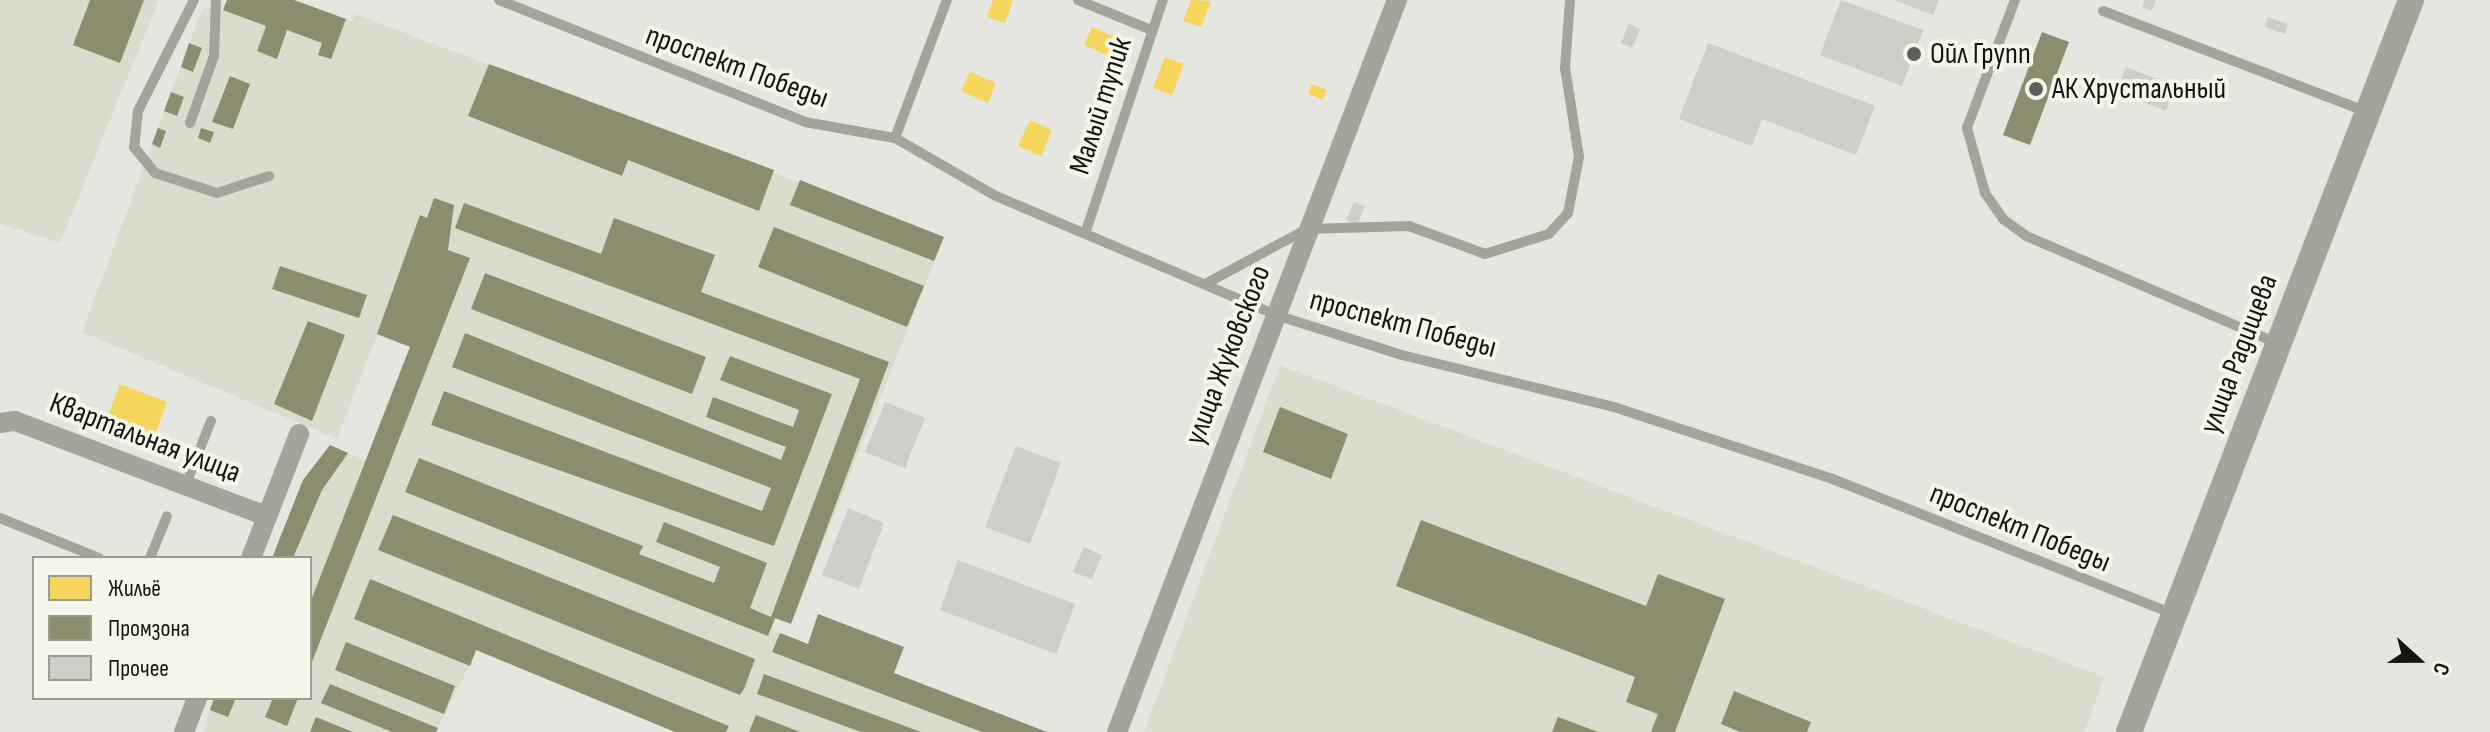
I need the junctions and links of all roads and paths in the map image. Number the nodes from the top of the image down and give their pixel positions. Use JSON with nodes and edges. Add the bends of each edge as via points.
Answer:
{"nodes":[{"id":1,"x":194,"y":0,"type":"edge"},
{"id":2,"x":216,"y":0,"type":"edge"},
{"id":3,"x":499,"y":0,"type":"edge"},
{"id":4,"x":947,"y":0,"type":"edge"},
{"id":5,"x":1078,"y":0,"type":"edge"},
{"id":6,"x":1163,"y":0,"type":"edge"},
{"id":7,"x":1397,"y":0,"type":"edge"},
{"id":8,"x":1570,"y":0,"type":"edge"},
{"id":9,"x":2015,"y":0,"type":"edge"},
{"id":10,"x":2411,"y":0,"type":"edge"},
{"id":11,"x":2103,"y":11,"type":"dead end"},
{"id":12,"x":1151,"y":30,"type":"junction"},
{"id":13,"x":2368,"y":112,"type":"junction"},
{"id":14,"x":190,"y":123,"type":"dead end"},
{"id":15,"x":895,"y":138,"type":"junction"},
{"id":16,"x":269,"y":176,"type":"dead end"},
{"id":17,"x":1087,"y":228,"type":"junction"},
{"id":18,"x":1307,"y":229,"type":"junction"},
{"id":19,"x":1207,"y":283,"type":"junction"},
{"id":20,"x":1276,"y":315,"type":"junction"},
{"id":21,"x":2277,"y":343,"type":"junction"},
{"id":22,"x":211,"y":421,"type":"dead end"},
{"id":23,"x":0,"y":423,"type":"edge"},
{"id":24,"x":299,"y":434,"type":"dead end"},
{"id":25,"x":186,"y":484,"type":"junction"},
{"id":26,"x":167,"y":516,"type":"dead end"},
{"id":27,"x":267,"y":516,"type":"junction"},
{"id":28,"x":0,"y":518,"type":"edge"},
{"id":29,"x":94,"y":556,"type":"edge"},
{"id":30,"x":151,"y":556,"type":"edge"},
{"id":31,"x":252,"y":556,"type":"edge"},
{"id":32,"x":2173,"y":614,"type":"junction"},
{"id":33,"x":196,"y":700,"type":"edge"},
{"id":34,"x":184,"y":732,"type":"edge"},
{"id":35,"x":1117,"y":732,"type":"edge"},
{"id":36,"x":2129,"y":732,"type":"edge"}],
"edges":[{"from":1,"to":16,"type":"lane","via":[[138,111],[134,147],[155,173],[217,193]]},
{"from":2,"to":14,"type":"lane","via":[[214,56]]},
{"from":3,"to":15,"type":"lane","name":"проспект Победы","via":[[805,122]]},
{"from":4,"to":15,"type":"lane"},
{"from":5,"to":12,"type":"lane"},
{"from":6,"to":12,"type":"lane","name":"Малый тупик"},
{"from":7,"to":18,"type":"street","name":"улица Жуковского"},
{"from":8,"to":18,"type":"lane","via":[[1565,68],[1579,157],[1568,213],[1549,234],[1485,254],[1409,226]]},
{"from":9,"to":21,"type":"lane","via":[[1967,128],[1985,193],[2003,219],[2026,236]]},
{"from":10,"to":13,"type":"street","name":"улица Радищева"},
{"from":11,"to":13,"type":"lane"},
{"from":12,"to":17,"type":"lane","name":"Малый тупик"},
{"from":13,"to":21,"type":"street","name":"улица Радищева"},
{"from":15,"to":17,"type":"lane","name":"проспект Победы","via":[[996,196]]},
{"from":17,"to":19,"type":"lane","name":"проспект Победы"},
{"from":18,"to":19,"type":"lane"},
{"from":18,"to":20,"type":"street","name":"улица Жуковского"},
{"from":19,"to":20,"type":"lane","name":"проспект Победы"},
{"from":20,"to":32,"type":"lane","name":"проспект Победы","via":[[1402,355],[1617,408],[1814,473]]},
{"from":20,"to":35,"type":"street","name":"улица Жуковского"},
{"from":21,"to":32,"type":"street","name":"улица Радищева"},
{"from":22,"to":25,"type":"lane"},
{"from":23,"to":25,"type":"street","name":"Квартальная улица","via":[[15,421]]},
{"from":24,"to":27,"type":"street"},
{"from":25,"to":27,"type":"street","name":"Квартальная улица"},
{"from":26,"to":30,"type":"lane"},
{"from":27,"to":31,"type":"street"},
{"from":28,"to":29,"type":"lane"},
{"from":32,"to":36,"type":"street","name":"улица Радищева"},
{"from":33,"to":34,"type":"street"}]}
